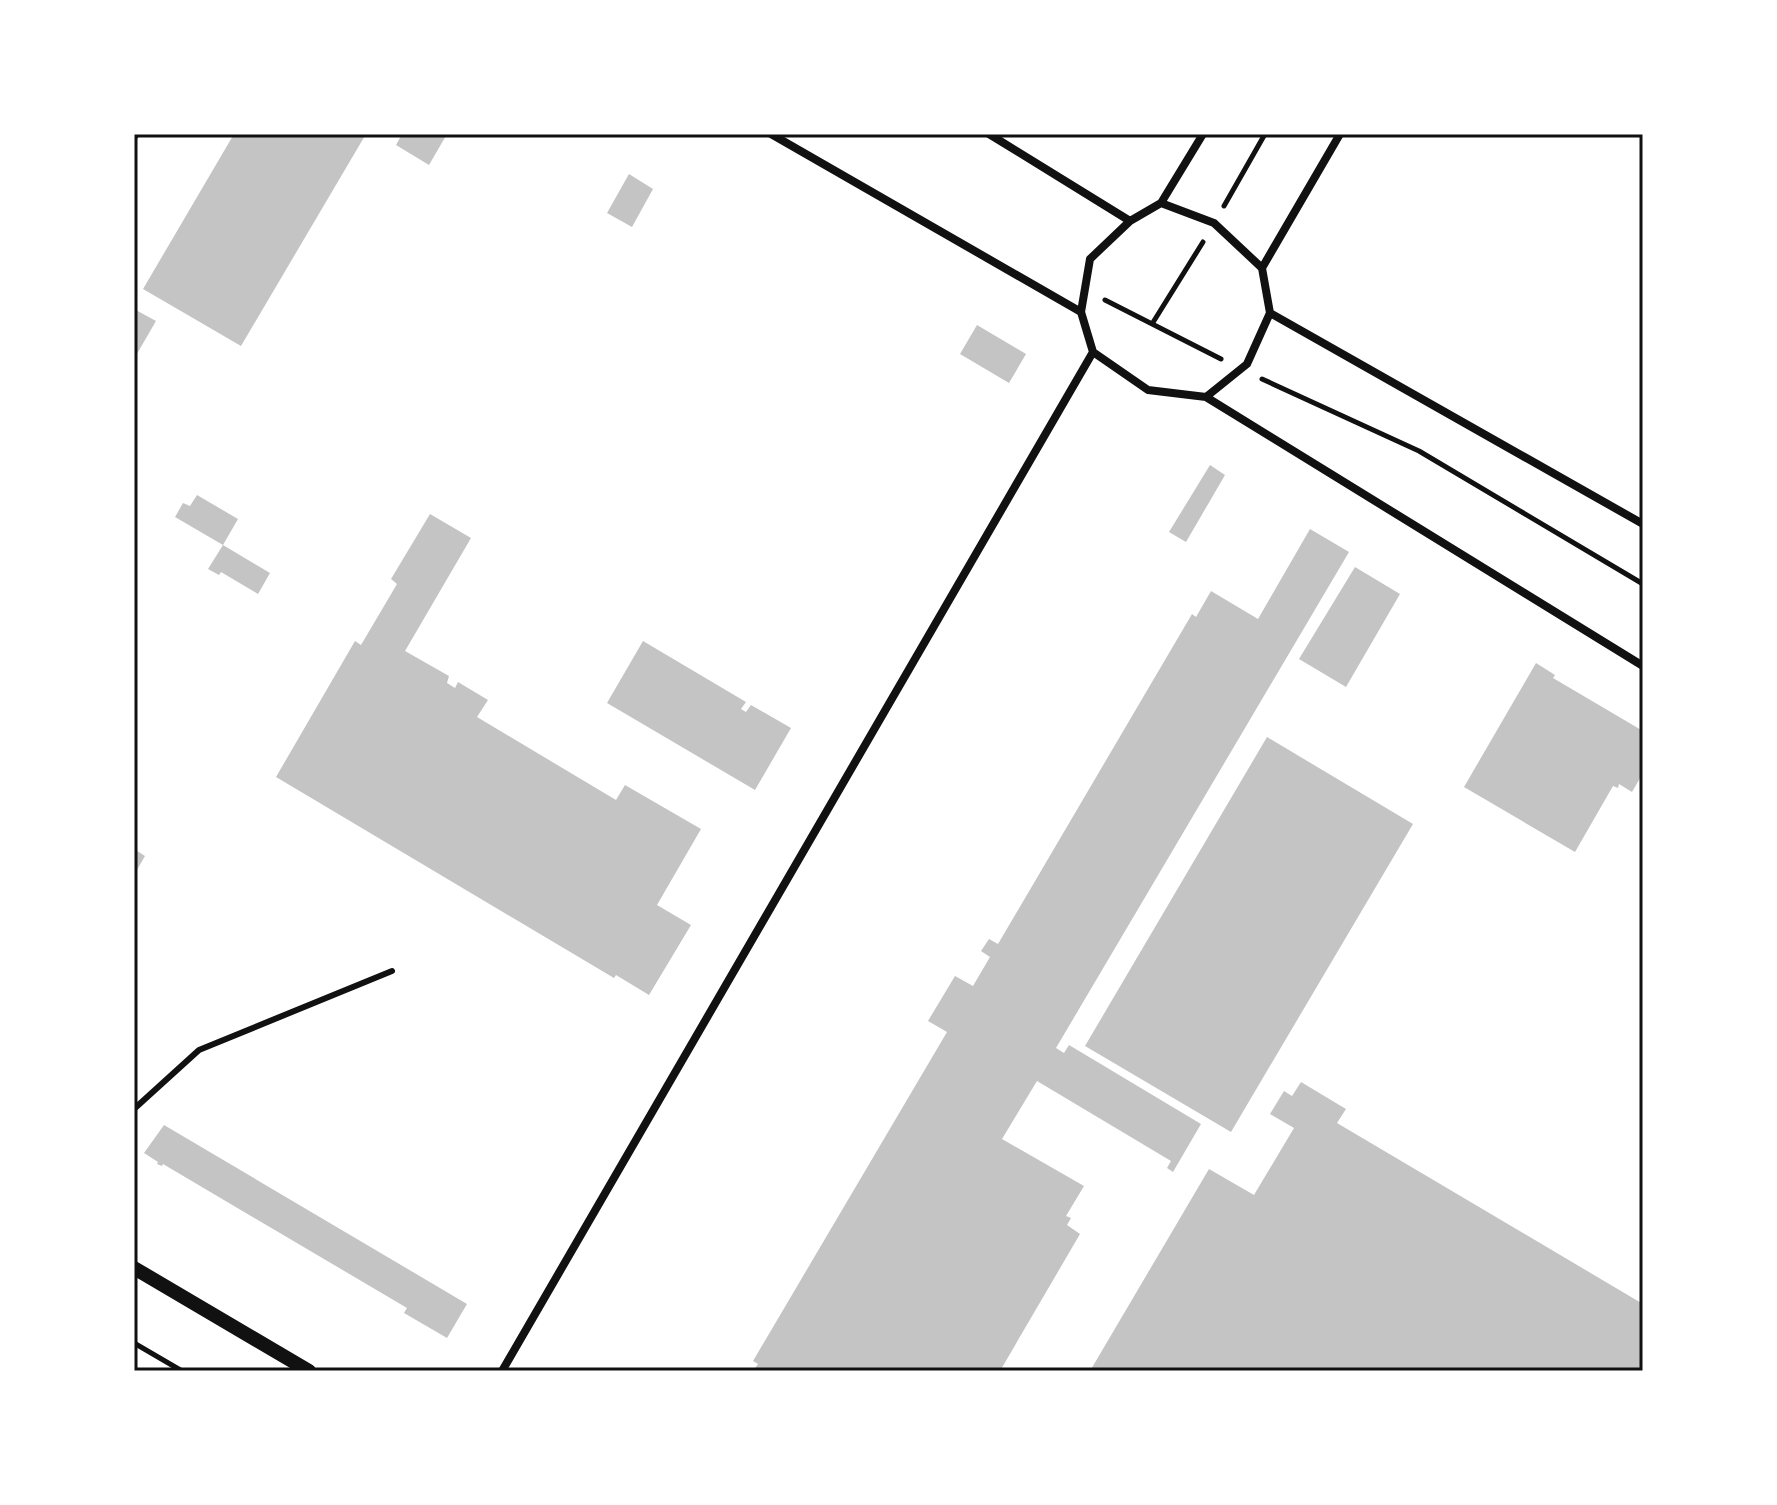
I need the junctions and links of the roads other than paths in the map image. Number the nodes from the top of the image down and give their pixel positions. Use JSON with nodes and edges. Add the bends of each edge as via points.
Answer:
{"nodes":[{"id":1,"x":771,"y":134,"type":"edge"},
{"id":2,"x":989,"y":134,"type":"edge"},
{"id":3,"x":1203,"y":134,"type":"edge"},
{"id":4,"x":1340,"y":134,"type":"edge"},
{"id":5,"x":1161,"y":203,"type":"junction"},
{"id":6,"x":1130,"y":221,"type":"junction"},
{"id":7,"x":1262,"y":268,"type":"junction"},
{"id":8,"x":1081,"y":312,"type":"junction"},
{"id":9,"x":1270,"y":313,"type":"junction"},
{"id":10,"x":1093,"y":352,"type":"junction"},
{"id":11,"x":1206,"y":397,"type":"junction"},
{"id":12,"x":1643,"y":524,"type":"edge"},
{"id":13,"x":1643,"y":666,"type":"edge"},
{"id":14,"x":392,"y":971,"type":"dead end"},
{"id":15,"x":134,"y":1109,"type":"edge"},
{"id":16,"x":134,"y":1268,"type":"edge"},
{"id":17,"x":309,"y":1371,"type":"edge"},
{"id":18,"x":502,"y":1371,"type":"edge"}],
"edges":[{"from":1,"to":8,"type":"street"},
{"from":2,"to":6,"type":"street"},
{"from":3,"to":5,"type":"street"},
{"from":4,"to":7,"type":"street"},
{"from":5,"to":6,"type":"street"},
{"from":5,"to":7,"type":"street","via":[[1214,223]]},
{"from":6,"to":8,"type":"street","via":[[1090,259]]},
{"from":7,"to":9,"type":"street"},
{"from":8,"to":10,"type":"street"},
{"from":9,"to":11,"type":"street","via":[[1247,364]]},
{"from":9,"to":12,"type":"street"},
{"from":10,"to":11,"type":"street","via":[[1148,390]]},
{"from":10,"to":18,"type":"street"},
{"from":11,"to":13,"type":"street"},
{"from":14,"to":15,"type":"lane","via":[[199,1050]]},
{"from":16,"to":17,"type":"street"}]}
